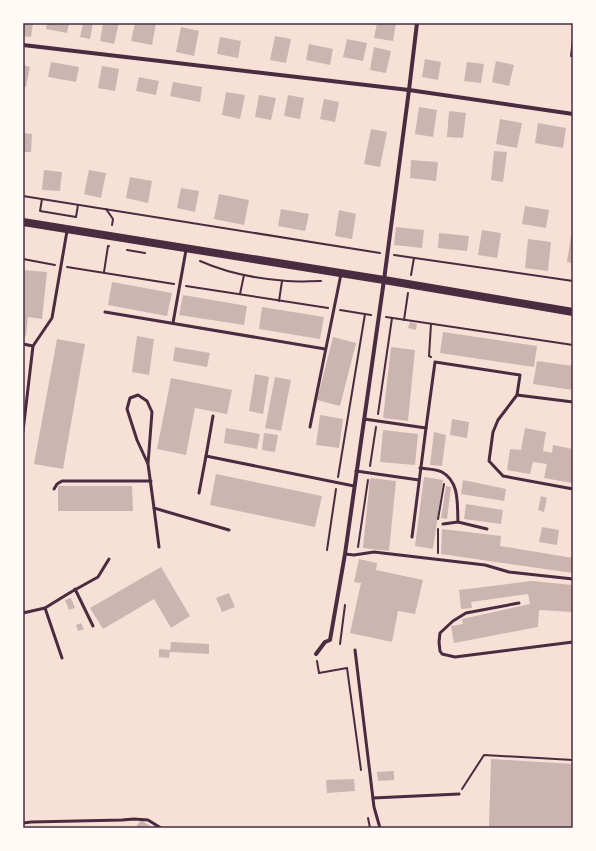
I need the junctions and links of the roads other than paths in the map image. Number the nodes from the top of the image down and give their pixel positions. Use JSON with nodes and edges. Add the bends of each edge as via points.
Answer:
{"nodes":[{"id":1,"x":417,"y":23,"type":"edge"},
{"id":2,"x":23,"y":45,"type":"edge"},
{"id":3,"x":409,"y":90,"type":"junction"},
{"id":4,"x":573,"y":114,"type":"edge"},
{"id":5,"x":23,"y":222,"type":"edge"},
{"id":6,"x":67,"y":229,"type":"junction"},
{"id":7,"x":186,"y":248,"type":"junction"},
{"id":8,"x":341,"y":273,"type":"junction"},
{"id":9,"x":384,"y":280,"type":"junction"},
{"id":10,"x":105,"y":312,"type":"dead end"},
{"id":11,"x":573,"y":312,"type":"edge"},
{"id":12,"x":173,"y":323,"type":"junction"},
{"id":13,"x":23,"y":344,"type":"edge"},
{"id":14,"x":33,"y":346,"type":"junction"},
{"id":15,"x":325,"y":349,"type":"junction"},
{"id":16,"x":517,"y":395,"type":"junction"},
{"id":17,"x":573,"y":402,"type":"edge"},
{"id":18,"x":213,"y":416,"type":"dead end"},
{"id":19,"x":364,"y":419,"type":"junction"},
{"id":20,"x":310,"y":427,"type":"dead end"},
{"id":21,"x":426,"y":428,"type":"junction"},
{"id":22,"x":23,"y":431,"type":"edge"},
{"id":23,"x":206,"y":456,"type":"junction"},
{"id":24,"x":148,"y":464,"type":"junction"},
{"id":25,"x":420,"y":468,"type":"junction"},
{"id":26,"x":356,"y":471,"type":"junction"},
{"id":27,"x":419,"y":480,"type":"junction"},
{"id":28,"x":151,"y":482,"type":"junction"},
{"id":29,"x":354,"y":486,"type":"junction"},
{"id":30,"x":54,"y":489,"type":"dead end"},
{"id":31,"x":573,"y":490,"type":"edge"},
{"id":32,"x":199,"y":493,"type":"dead end"},
{"id":33,"x":154,"y":508,"type":"junction"},
{"id":34,"x":458,"y":522,"type":"junction"},
{"id":35,"x":443,"y":524,"type":"dead end"},
{"id":36,"x":487,"y":529,"type":"dead end"},
{"id":37,"x":229,"y":530,"type":"dead end"},
{"id":38,"x":412,"y":537,"type":"dead end"},
{"id":39,"x":159,"y":547,"type":"dead end"},
{"id":40,"x":345,"y":554,"type":"junction"},
{"id":41,"x":109,"y":559,"type":"dead end"},
{"id":42,"x":573,"y":579,"type":"edge"},
{"id":43,"x":75,"y":590,"type":"junction"},
{"id":44,"x":519,"y":603,"type":"dead end"},
{"id":45,"x":45,"y":608,"type":"junction"},
{"id":46,"x":23,"y":613,"type":"edge"},
{"id":47,"x":93,"y":626,"type":"dead end"},
{"id":48,"x":573,"y":642,"type":"edge"},
{"id":49,"x":355,"y":650,"type":"dead end"},
{"id":50,"x":316,"y":654,"type":"road end"},
{"id":51,"x":62,"y":658,"type":"dead end"},
{"id":52,"x":459,"y":794,"type":"road end"},
{"id":53,"x":373,"y":798,"type":"junction"},
{"id":54,"x":23,"y":823,"type":"edge"},
{"id":55,"x":161,"y":828,"type":"edge"},
{"id":56,"x":380,"y":828,"type":"edge"}],
"edges":[{"from":1,"to":3,"type":"street"},
{"from":2,"to":3,"type":"street"},
{"from":3,"to":4,"type":"street"},
{"from":3,"to":9,"type":"street"},
{"from":5,"to":6,"type":"main road"},
{"from":6,"to":7,"type":"main road"},
{"from":6,"to":14,"type":"lane","via":[[52,318]]},
{"from":7,"to":8,"type":"main road"},
{"from":7,"to":12,"type":"lane"},
{"from":8,"to":9,"type":"main road"},
{"from":8,"to":15,"type":"lane"},
{"from":9,"to":11,"type":"main road"},
{"from":9,"to":19,"type":"street"},
{"from":10,"to":12,"type":"lane"},
{"from":12,"to":15,"type":"lane"},
{"from":13,"to":14,"type":"lane"},
{"from":14,"to":22,"type":"lane"},
{"from":15,"to":20,"type":"lane"},
{"from":16,"to":17,"type":"lane"},
{"from":16,"to":21,"type":"lane","via":[[520,375],[436,362]]},
{"from":16,"to":31,"type":"lane","via":[[498,420],[493,432],[489,461],[503,476]]},
{"from":18,"to":23,"type":"lane"},
{"from":19,"to":21,"type":"lane"},
{"from":19,"to":26,"type":"street"},
{"from":21,"to":25,"type":"lane"},
{"from":23,"to":29,"type":"lane"},
{"from":23,"to":32,"type":"lane"},
{"from":24,"to":24,"type":"lane","via":[[152,412],[147,401],[138,395],[130,398],[126,409]]},
{"from":24,"to":28,"type":"lane"},
{"from":25,"to":27,"type":"lane"},
{"from":25,"to":34,"type":"lane","via":[[442,472],[453,484]]},
{"from":26,"to":27,"type":"lane"},
{"from":26,"to":29,"type":"street"},
{"from":27,"to":38,"type":"lane"},
{"from":28,"to":30,"type":"lane","via":[[62,481]]},
{"from":28,"to":33,"type":"lane"},
{"from":29,"to":40,"type":"street"},
{"from":33,"to":37,"type":"lane"},
{"from":33,"to":39,"type":"lane"},
{"from":34,"to":35,"type":"lane"},
{"from":34,"to":36,"type":"lane"},
{"from":40,"to":42,"type":"lane","via":[[374,552]]},
{"from":40,"to":50,"type":"street","via":[[330,640],[325,642]]},
{"from":41,"to":43,"type":"lane","via":[[98,577]]},
{"from":43,"to":45,"type":"lane"},
{"from":43,"to":47,"type":"lane"},
{"from":44,"to":48,"type":"lane","via":[[466,613],[440,633],[440,651],[442,654],[455,657]]},
{"from":45,"to":46,"type":"lane"},
{"from":45,"to":51,"type":"lane"},
{"from":49,"to":53,"type":"lane"},
{"from":52,"to":53,"type":"lane"},
{"from":53,"to":56,"type":"lane"},
{"from":54,"to":55,"type":"lane","via":[[134,819],[148,820]]}]}
